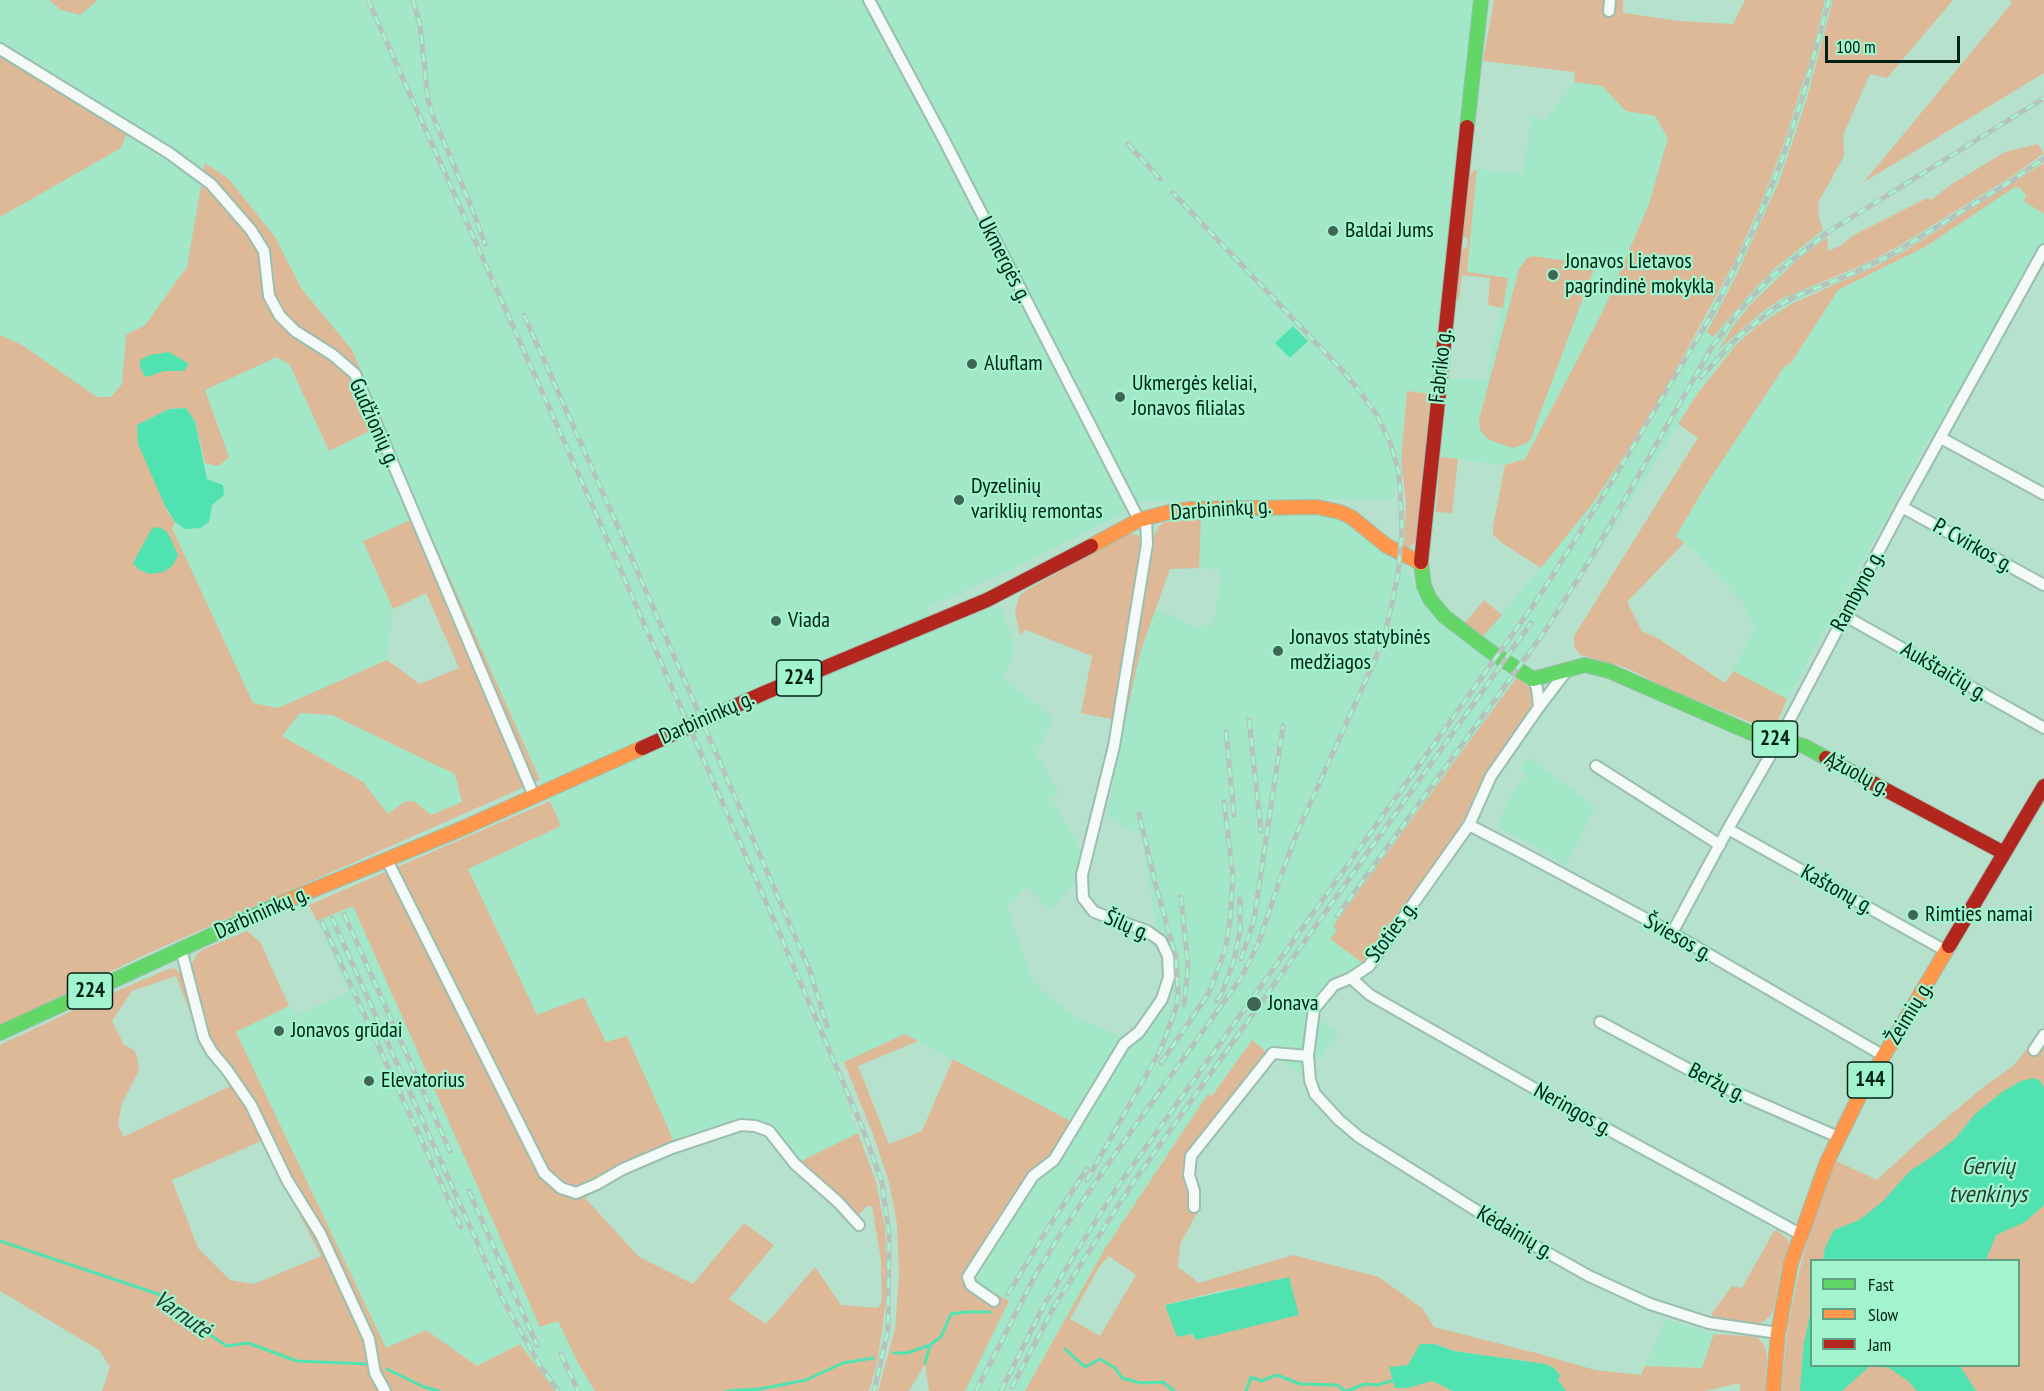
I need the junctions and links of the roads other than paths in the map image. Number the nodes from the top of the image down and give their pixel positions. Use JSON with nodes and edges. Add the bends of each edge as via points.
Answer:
{"nodes":[{"id":1,"x":869,"y":0,"type":"edge"},
{"id":2,"x":1481,"y":0,"type":"edge"},
{"id":3,"x":0,"y":50,"type":"edge"},
{"id":4,"x":2044,"y":250,"type":"edge"},
{"id":5,"x":1941,"y":438,"type":"junction"},
{"id":6,"x":2044,"y":494,"type":"edge"},
{"id":7,"x":1902,"y":507,"type":"junction"},
{"id":8,"x":1142,"y":519,"type":"junction"},
{"id":9,"x":1421,"y":562,"type":"junction"},
{"id":10,"x":2044,"y":585,"type":"edge"},
{"id":11,"x":1845,"y":616,"type":"junction"},
{"id":12,"x":1569,"y":668,"type":"junction"},
{"id":13,"x":1533,"y":679,"type":"junction"},
{"id":14,"x":1539,"y":707,"type":"junction"},
{"id":15,"x":2044,"y":728,"type":"edge"},
{"id":16,"x":1779,"y":740,"type":"junction"},
{"id":17,"x":1596,"y":766,"type":"dead end"},
{"id":18,"x":2044,"y":786,"type":"edge"},
{"id":19,"x":534,"y":796,"type":"junction"},
{"id":20,"x":1469,"y":825,"type":"junction"},
{"id":21,"x":1728,"y":829,"type":"junction"},
{"id":22,"x":1720,"y":845,"type":"junction"},
{"id":23,"x":2004,"y":853,"type":"junction"},
{"id":24,"x":387,"y":860,"type":"junction"},
{"id":25,"x":1672,"y":933,"type":"junction"},
{"id":26,"x":181,"y":949,"type":"junction"},
{"id":27,"x":1946,"y":951,"type":"junction"},
{"id":28,"x":1351,"y":978,"type":"junction"},
{"id":29,"x":1600,"y":1022,"type":"dead end"},
{"id":30,"x":0,"y":1033,"type":"edge"},
{"id":31,"x":2044,"y":1035,"type":"edge"},
{"id":32,"x":2034,"y":1050,"type":"dead end"},
{"id":33,"x":1308,"y":1056,"type":"junction"},
{"id":34,"x":1884,"y":1056,"type":"junction"},
{"id":35,"x":1838,"y":1137,"type":"junction"},
{"id":36,"x":1194,"y":1208,"type":"dead end"},
{"id":37,"x":859,"y":1225,"type":"dead end"},
{"id":38,"x":1800,"y":1234,"type":"junction"},
{"id":39,"x":994,"y":1301,"type":"dead end"},
{"id":40,"x":1778,"y":1333,"type":"junction"},
{"id":41,"x":385,"y":1391,"type":"edge"},
{"id":42,"x":1773,"y":1391,"type":"edge"}],
"edges":[{"from":1,"to":8,"type":"street","name":"Ukmergės g."},
{"from":2,"to":9,"type":"main road","name":"Fabriko g."},
{"from":3,"to":19,"type":"street","name":"Gudžionių g.","via":[[169,153],[211,184],[264,251],[269,296],[280,316],[355,374]]},
{"from":4,"to":5,"type":"street","name":"Rambyno g."},
{"from":5,"to":6,"type":"street"},
{"from":5,"to":7,"type":"street","name":"Rambyno g."},
{"from":7,"to":10,"type":"street","name":"P. Cvirkos g."},
{"from":7,"to":11,"type":"street","name":"Rambyno g."},
{"from":8,"to":9,"type":"main road","name":"Darbininkų g.","number":"224","via":[[1191,509],[1330,509],[1351,517],[1387,546]]},
{"from":8,"to":19,"type":"main road","name":"Darbininkų g.","number":"224","via":[[987,600],[757,696]]},
{"from":8,"to":39,"type":"street","name":"Šilų g.","via":[[1147,544],[1114,746],[1082,875],[1083,898],[1094,912],[1147,931],[1161,941],[1168,956],[1169,977],[1162,999],[1139,1032],[1125,1044],[1054,1160],[1033,1176],[968,1277],[971,1285]]},
{"from":9,"to":13,"type":"main road","name":"Fabriko g.","via":[[1424,586],[1444,616],[1516,671]]},
{"from":11,"to":15,"type":"street","name":"Aukštaičių g."},
{"from":11,"to":16,"type":"street","name":"Rambyno g."},
{"from":12,"to":13,"type":"main road","name":"Ąžuolų g.","number":"224"},
{"from":12,"to":14,"type":"street","name":"Stoties g."},
{"from":12,"to":16,"type":"main road","name":"Ąžuolų g.","number":"224","via":[[1585,665],[1609,671],[1751,733]]},
{"from":13,"to":14,"type":"street"},
{"from":14,"to":20,"type":"street","name":"Stoties g.","via":[[1491,776]]},
{"from":16,"to":21,"type":"street","name":"Rambyno g."},
{"from":16,"to":23,"type":"main road","name":"Ąžuolų g.","number":"224","via":[[1804,746]]},
{"from":17,"to":22,"type":"street"},
{"from":18,"to":23,"type":"main road","name":"Žeimių g.","number":"144"},
{"from":19,"to":24,"type":"main road","name":"Darbininkų g.","number":"224"},
{"from":20,"to":25,"type":"street","name":"Šviesos g."},
{"from":20,"to":28,"type":"street","name":"Stoties g.","via":[[1369,966]]},
{"from":21,"to":22,"type":"street","name":"Rambyno g."},
{"from":21,"to":27,"type":"street","name":"Kaštonų g."},
{"from":22,"to":25,"type":"street","name":"Rambyno g."},
{"from":23,"to":27,"type":"main road","name":"Žeimių g.","number":"144"},
{"from":24,"to":26,"type":"main road","name":"Darbininkų g.","number":"224"},
{"from":24,"to":37,"type":"street","via":[[544,1173],[561,1188],[576,1193],[672,1148],[741,1125],[755,1126],[770,1131],[795,1164]]},
{"from":25,"to":34,"type":"street","name":"Šviesos g."},
{"from":26,"to":30,"type":"main road","name":"Darbininkų g.","number":"224"},
{"from":26,"to":41,"type":"street","via":[[204,1038],[246,1096],[287,1180],[321,1235],[369,1339],[375,1373]]},
{"from":27,"to":34,"type":"main road","name":"Žeimių g.","number":"144"},
{"from":28,"to":33,"type":"street","name":"Stoties g.","via":[[1334,985],[1314,1009]]},
{"from":28,"to":38,"type":"street","name":"Neringos g.","via":[[1381,1001]]},
{"from":29,"to":35,"type":"street","name":"Beržų g.","via":[[1714,1083]]},
{"from":31,"to":32,"type":"street"},
{"from":33,"to":36,"type":"street","via":[[1273,1053],[1191,1156],[1189,1175]]},
{"from":33,"to":40,"type":"street","name":"Kėdainių g.","via":[[1315,1094],[1352,1131],[1514,1234],[1606,1285],[1672,1312],[1709,1323]]},
{"from":34,"to":35,"type":"main road","name":"Žeimių g.","number":"144"},
{"from":35,"to":38,"type":"main road","name":"Žeimių g.","number":"144"},
{"from":38,"to":40,"type":"main road","name":"Žeimių g.","number":"144"},
{"from":40,"to":42,"type":"main road","name":"Žeimių g.","number":"144"}]}
